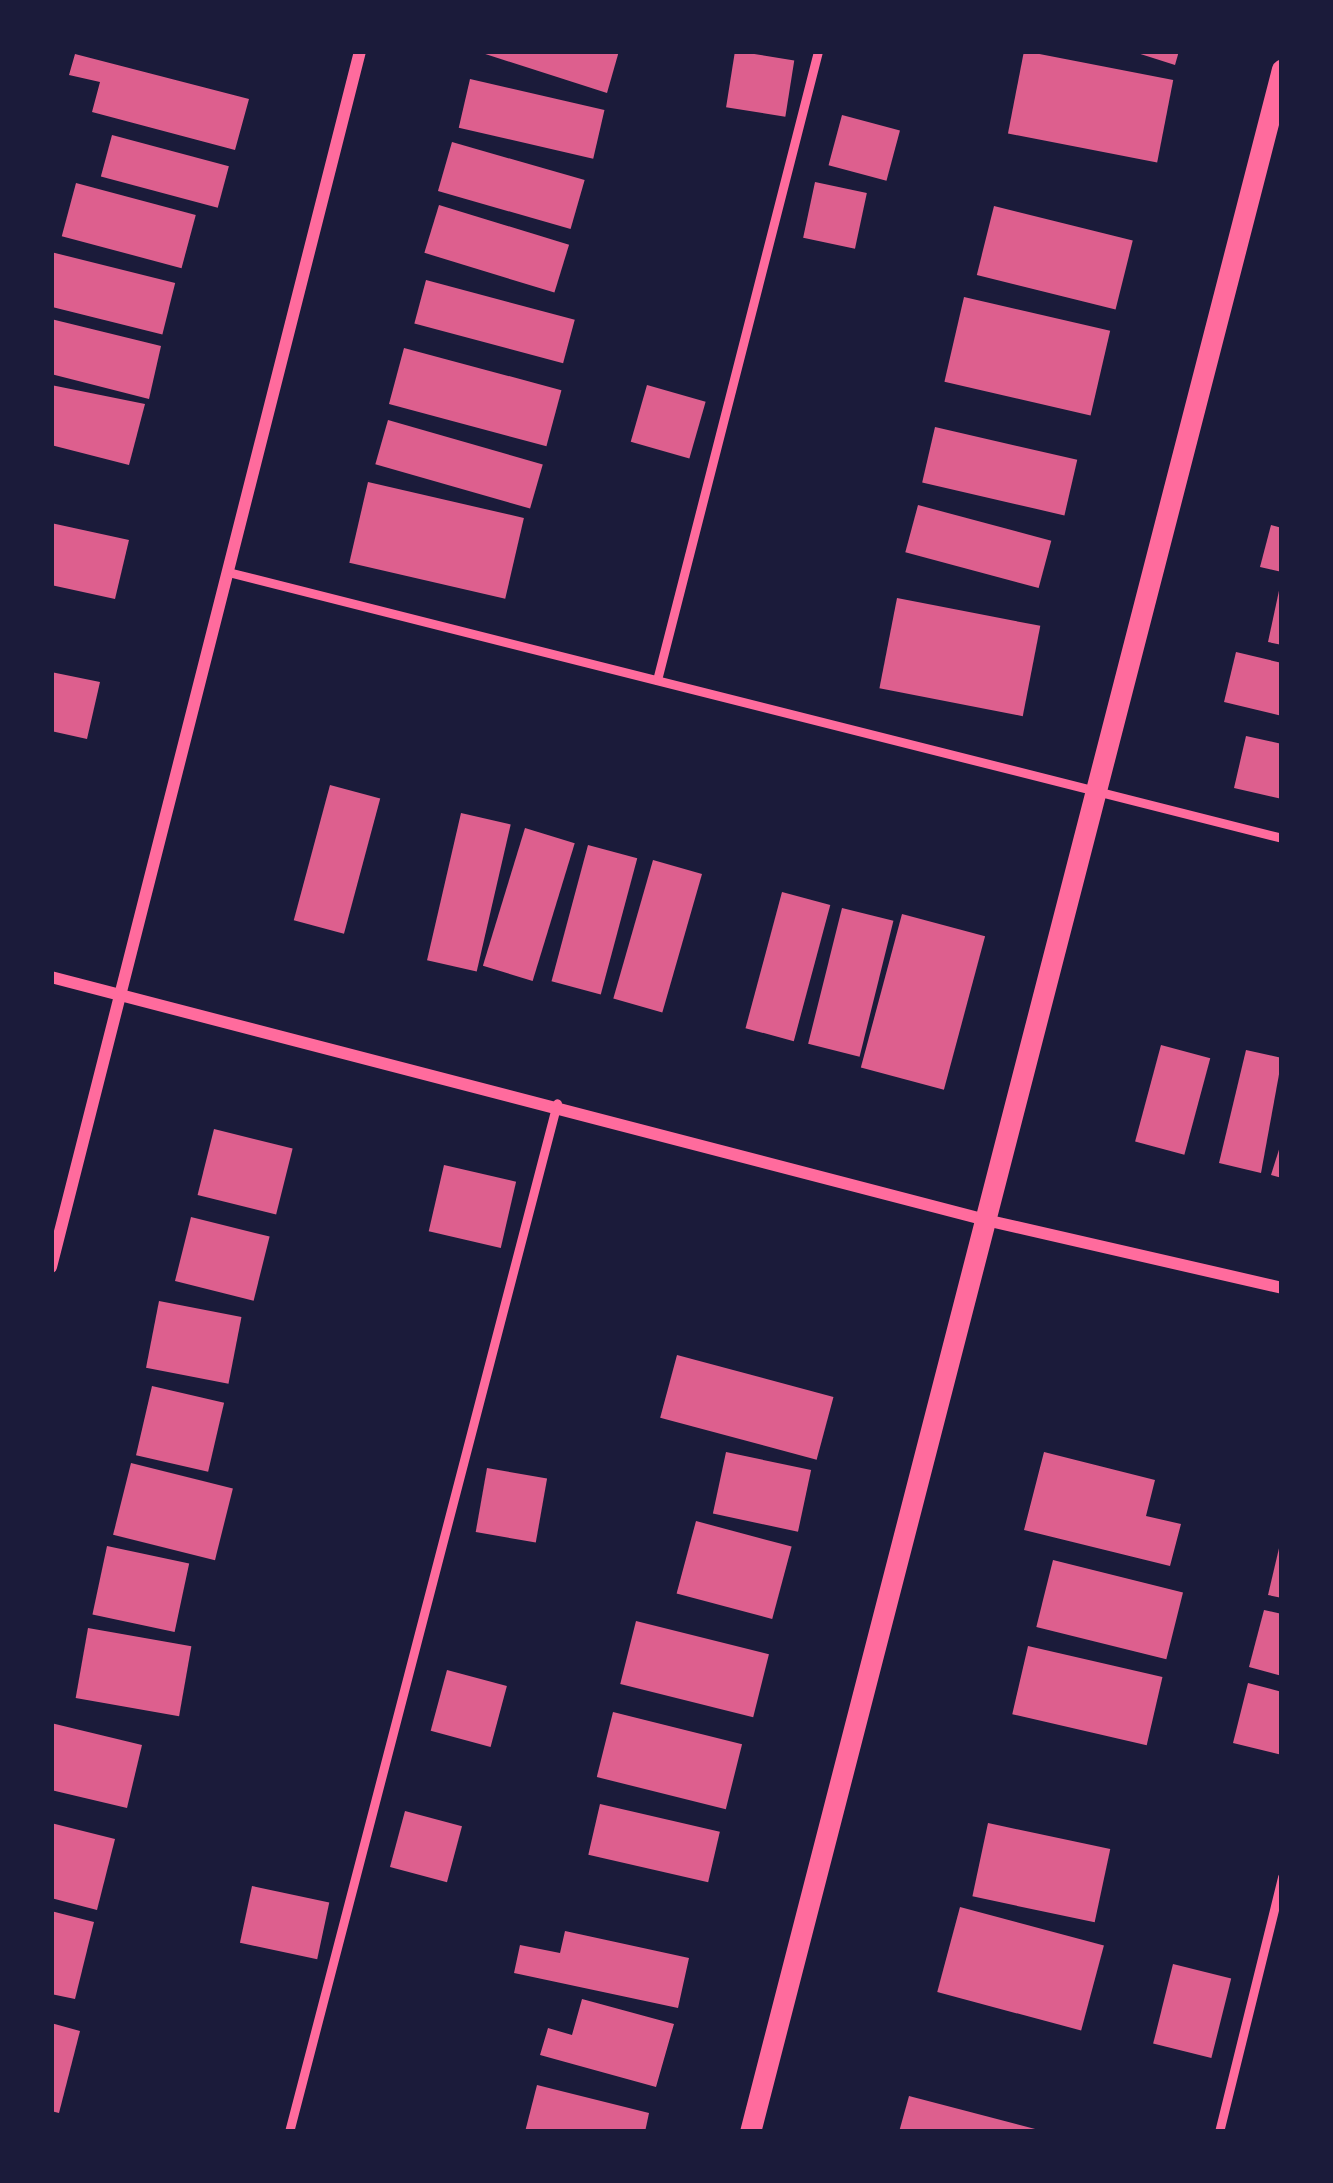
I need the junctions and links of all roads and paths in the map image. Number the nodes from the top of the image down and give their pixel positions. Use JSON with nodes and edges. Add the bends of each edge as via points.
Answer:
{"nodes":[{"id":1,"x":361,"y":51,"type":"edge"},
{"id":2,"x":818,"y":51,"type":"edge"},
{"id":3,"x":1282,"y":70,"type":"edge"},
{"id":4,"x":228,"y":572,"type":"junction"},
{"id":5,"x":657,"y":680,"type":"junction"},
{"id":6,"x":1099,"y":792,"type":"junction"},
{"id":7,"x":1282,"y":838,"type":"edge"},
{"id":8,"x":51,"y":977,"type":"edge"},
{"id":9,"x":121,"y":994,"type":"junction"},
{"id":10,"x":557,"y":1103,"type":"junction"},
{"id":11,"x":990,"y":1221,"type":"junction"},
{"id":12,"x":51,"y":1267,"type":"edge"},
{"id":13,"x":1282,"y":1288,"type":"edge"},
{"id":14,"x":1282,"y":1877,"type":"edge"},
{"id":15,"x":289,"y":2132,"type":"edge"},
{"id":16,"x":750,"y":2132,"type":"edge"},
{"id":17,"x":1219,"y":2132,"type":"edge"}],
"edges":[{"from":1,"to":4,"type":"street"},
{"from":2,"to":5,"type":"lane"},
{"from":3,"to":6,"type":"street"},
{"from":4,"to":5,"type":"lane"},
{"from":4,"to":9,"type":"street"},
{"from":5,"to":6,"type":"lane"},
{"from":6,"to":7,"type":"lane"},
{"from":6,"to":11,"type":"street"},
{"from":8,"to":9,"type":"street"},
{"from":9,"to":10,"type":"street"},
{"from":9,"to":12,"type":"street"},
{"from":10,"to":11,"type":"street"},
{"from":10,"to":15,"type":"lane"},
{"from":11,"to":13,"type":"street"},
{"from":11,"to":16,"type":"street"},
{"from":14,"to":17,"type":"lane"}]}
